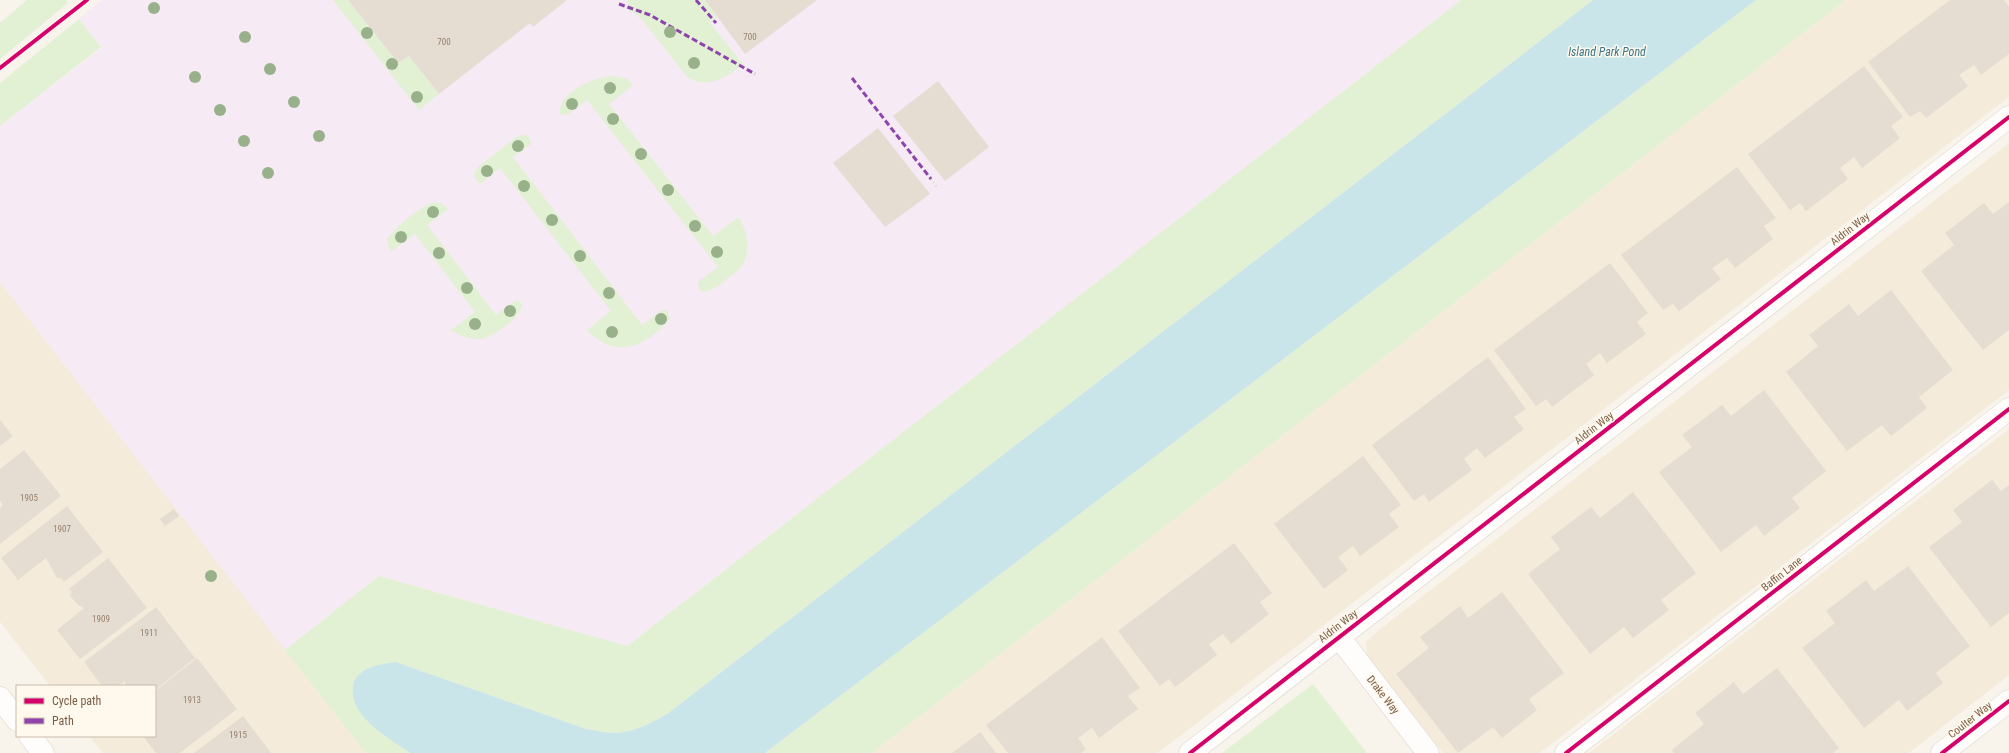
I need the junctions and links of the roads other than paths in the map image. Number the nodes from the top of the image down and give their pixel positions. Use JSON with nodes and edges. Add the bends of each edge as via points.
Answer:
{"nodes":[{"id":1,"x":2009,"y":117,"type":"edge"},
{"id":2,"x":2009,"y":409,"type":"edge"},
{"id":3,"x":1339,"y":637,"type":"junction"},
{"id":4,"x":0,"y":698,"type":"edge"},
{"id":5,"x":2009,"y":701,"type":"edge"},
{"id":6,"x":16,"y":719,"type":"edge"},
{"id":7,"x":31,"y":737,"type":"edge"},
{"id":8,"x":43,"y":753,"type":"edge"},
{"id":9,"x":1190,"y":753,"type":"edge"},
{"id":10,"x":1428,"y":753,"type":"edge"},
{"id":11,"x":1566,"y":753,"type":"edge"},
{"id":12,"x":1942,"y":753,"type":"edge"}],
"edges":[{"from":1,"to":3,"type":"street","name":"Aldrin Way"},
{"from":2,"to":11,"type":"street","name":"Baffin Lane"},
{"from":3,"to":9,"type":"street","name":"Aldrin Way"},
{"from":3,"to":10,"type":"street","name":"Drake Way"},
{"from":4,"to":6,"type":"street"},
{"from":5,"to":12,"type":"street","name":"Coulter Way"},
{"from":7,"to":8,"type":"street"}]}
